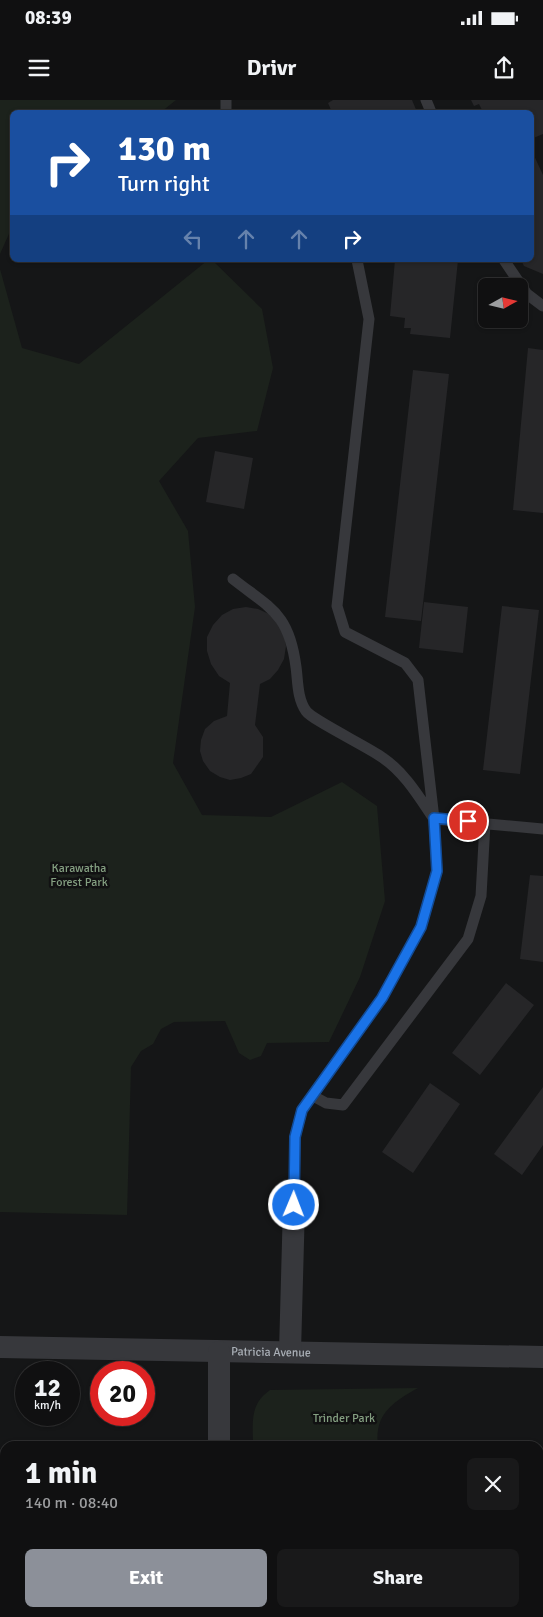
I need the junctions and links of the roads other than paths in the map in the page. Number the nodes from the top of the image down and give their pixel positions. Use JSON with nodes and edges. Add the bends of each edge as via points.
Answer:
{"nodes":[{"id":1,"x":358,"y":262,"type":"edge"},
{"id":2,"x":505,"y":262,"type":"edge"},
{"id":3,"x":543,"y":306,"type":"edge"},
{"id":4,"x":232,"y":579,"type":"dead end"},
{"id":5,"x":434,"y":818,"type":"junction"},
{"id":6,"x":485,"y":823,"type":"junction"},
{"id":7,"x":543,"y":829,"type":"edge"},
{"id":8,"x":313,"y":1096,"type":"junction"},
{"id":9,"x":294,"y":1205,"type":"joint"},
{"id":10,"x":0,"y":1347,"type":"edge"},
{"id":11,"x":219,"y":1352,"type":"junction"},
{"id":12,"x":290,"y":1352,"type":"junction"},
{"id":13,"x":543,"y":1357,"type":"edge"},
{"id":14,"x":219,"y":1441,"type":"edge"}],
"edges":[{"from":1,"to":5,"type":"lane","via":[[369,319],[337,606],[345,632],[405,663],[418,680]]},
{"from":2,"to":3,"type":"lane","via":[[527,294]]},
{"from":4,"to":5,"type":"lane","via":[[284,622],[292,640],[298,693],[306,712],[385,759],[410,783]]},
{"from":5,"to":6,"type":"lane"},
{"from":5,"to":8,"type":"lane","via":[[437,871],[421,927],[382,998]]},
{"from":6,"to":7,"type":"lane"},
{"from":6,"to":8,"type":"lane","via":[[481,896],[468,939],[343,1105],[326,1103]]},
{"from":8,"to":9,"type":"lane","via":[[302,1110],[295,1137]]},
{"from":9,"to":12,"type":"street"},
{"from":10,"to":11,"type":"street","name":"Patricia Avenue"},
{"from":11,"to":12,"type":"street","name":"Patricia Avenue"},
{"from":11,"to":14,"type":"street"},
{"from":12,"to":13,"type":"street","name":"Patricia Avenue"}]}
